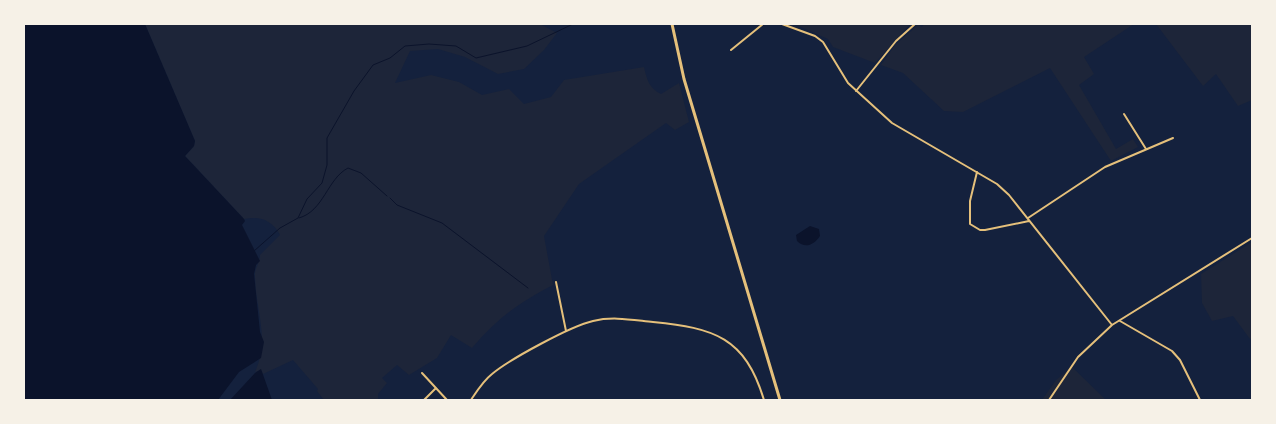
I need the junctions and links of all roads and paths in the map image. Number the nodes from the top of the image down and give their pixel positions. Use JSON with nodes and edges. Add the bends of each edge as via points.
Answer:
{"nodes":[{"id":1,"x":672,"y":24,"type":"edge"},
{"id":2,"x":763,"y":24,"type":"edge"},
{"id":3,"x":782,"y":24,"type":"edge"},
{"id":4,"x":915,"y":24,"type":"edge"},
{"id":5,"x":731,"y":50,"type":"dead end"},
{"id":6,"x":856,"y":90,"type":"junction"},
{"id":7,"x":1124,"y":114,"type":"dead end"},
{"id":8,"x":1173,"y":138,"type":"dead end"},
{"id":9,"x":1146,"y":149,"type":"junction"},
{"id":10,"x":977,"y":172,"type":"junction"},
{"id":11,"x":1029,"y":219,"type":"junction"},
{"id":12,"x":1252,"y":238,"type":"edge"},
{"id":13,"x":556,"y":282,"type":"dead end"},
{"id":14,"x":1120,"y":321,"type":"junction"},
{"id":15,"x":1112,"y":325,"type":"junction"},
{"id":16,"x":566,"y":331,"type":"junction"},
{"id":17,"x":422,"y":373,"type":"dead end"},
{"id":18,"x":436,"y":388,"type":"junction"},
{"id":19,"x":424,"y":400,"type":"edge"},
{"id":20,"x":447,"y":400,"type":"edge"},
{"id":21,"x":471,"y":400,"type":"edge"},
{"id":22,"x":764,"y":400,"type":"edge"},
{"id":23,"x":780,"y":400,"type":"edge"},
{"id":24,"x":1049,"y":400,"type":"edge"},
{"id":25,"x":1200,"y":400,"type":"edge"}],
"edges":[{"from":1,"to":23,"type":"main road","via":[[684,79]]},
{"from":2,"to":5,"type":"street"},
{"from":3,"to":6,"type":"street","via":[[823,42]]},
{"from":4,"to":6,"type":"street","via":[[890,47]]},
{"from":6,"to":10,"type":"street","via":[[892,123]]},
{"from":7,"to":9,"type":"street"},
{"from":8,"to":9,"type":"street"},
{"from":9,"to":11,"type":"street","via":[[1105,167]]},
{"from":10,"to":11,"type":"street","via":[[1009,195]]},
{"from":10,"to":11,"type":"street","via":[[970,201],[970,224],[985,230]]},
{"from":11,"to":15,"type":"street"},
{"from":12,"to":14,"type":"street"},
{"from":13,"to":16,"type":"street"},
{"from":14,"to":15,"type":"street"},
{"from":14,"to":25,"type":"street","via":[[1172,351]]},
{"from":15,"to":24,"type":"street","via":[[1078,357]]},
{"from":16,"to":21,"type":"street","via":[[492,374]]},
{"from":16,"to":22,"type":"street","via":[[607,318],[704,329],[741,353],[755,375]]},
{"from":17,"to":18,"type":"street"},
{"from":18,"to":19,"type":"street"},
{"from":18,"to":20,"type":"street"}]}
